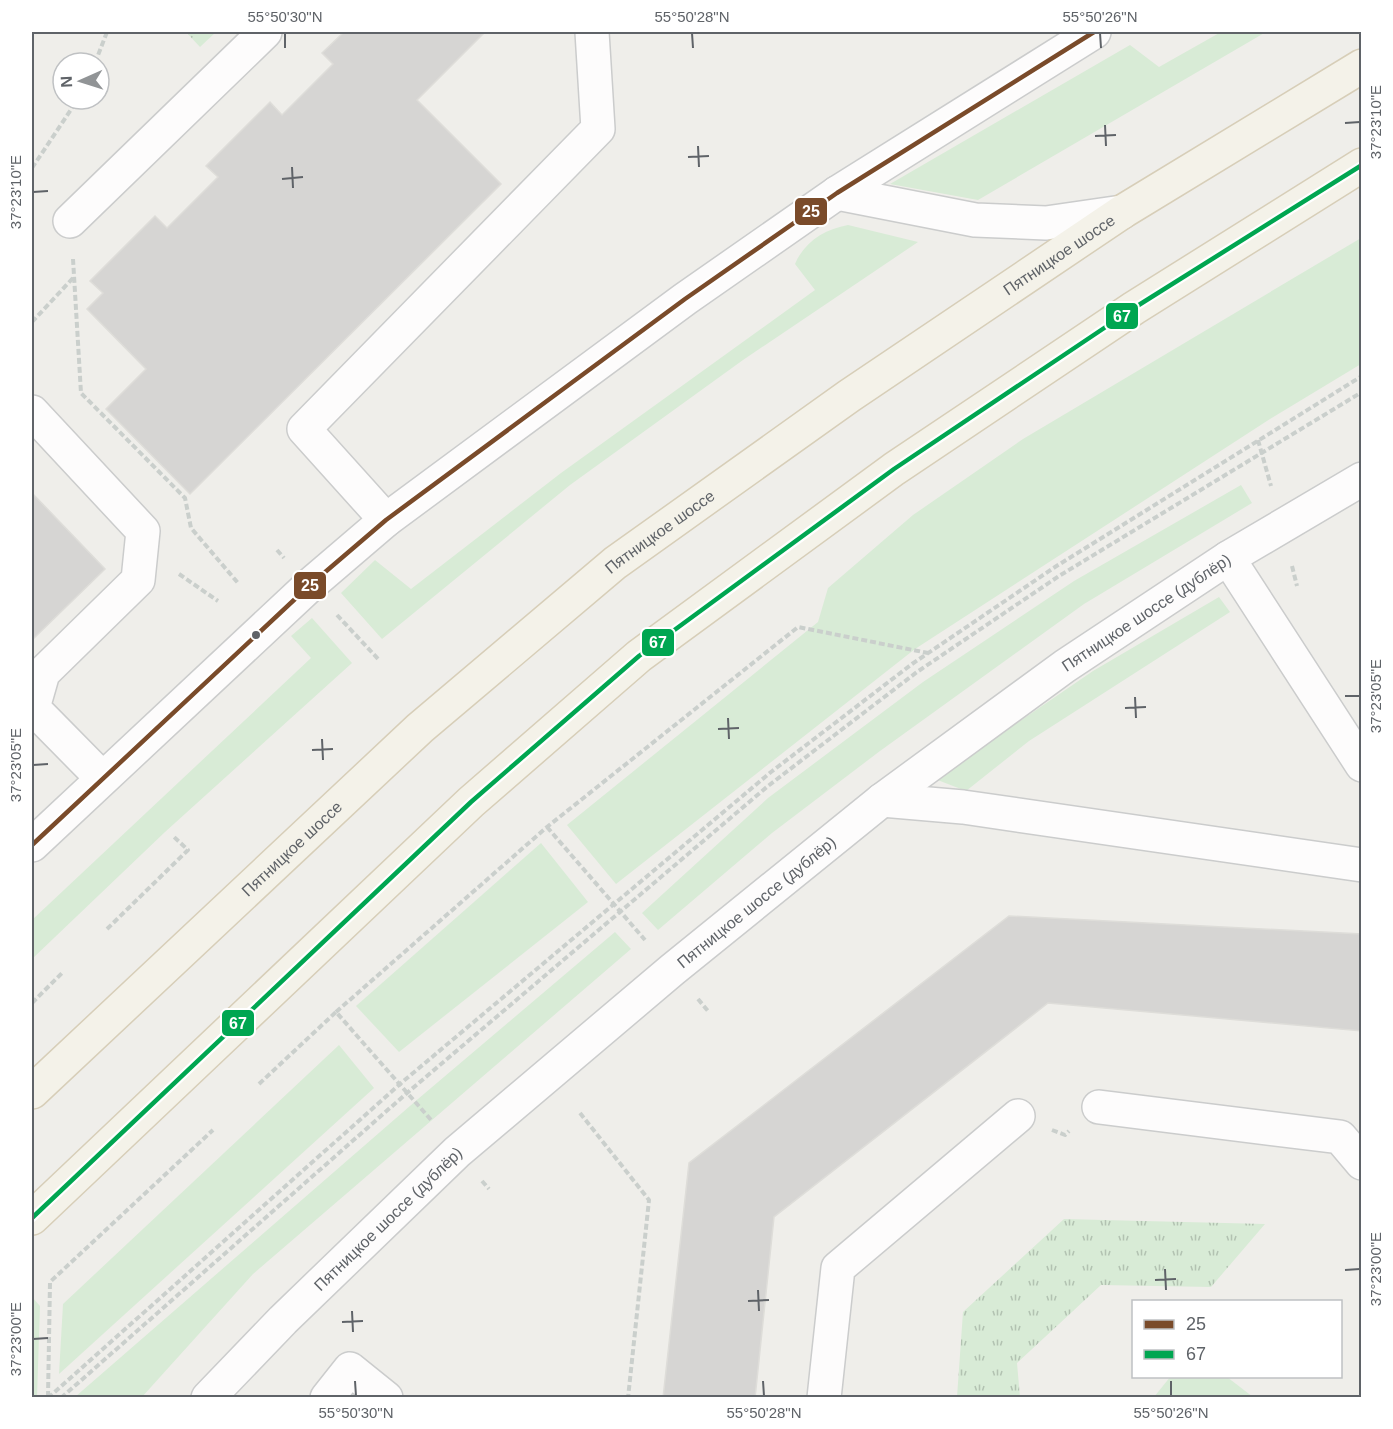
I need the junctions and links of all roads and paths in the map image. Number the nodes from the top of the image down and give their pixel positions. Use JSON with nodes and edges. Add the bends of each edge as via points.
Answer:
{"nodes":[{"id":1,"x":107,"y":32,"type":"edge"},
{"id":2,"x":265,"y":32,"type":"edge"},
{"id":3,"x":592,"y":32,"type":"edge"},
{"id":4,"x":1094,"y":32,"type":"edge"},
{"id":5,"x":100,"y":51,"type":"edge"},
{"id":6,"x":1362,"y":66,"type":"edge"},
{"id":7,"x":70,"y":111,"type":"edge"},
{"id":8,"x":1362,"y":165,"type":"edge"},
{"id":9,"x":32,"y":168,"type":"edge"},
{"id":10,"x":837,"y":193,"type":"junction"},
{"id":11,"x":1122,"y":212,"type":"junction"},
{"id":12,"x":70,"y":221,"type":"joint"},
{"id":13,"x":74,"y":278,"type":"junction"},
{"id":14,"x":32,"y":322,"type":"edge"},
{"id":15,"x":1362,"y":376,"type":"edge"},
{"id":16,"x":1362,"y":392,"type":"edge"},
{"id":17,"x":32,"y":412,"type":"edge"},
{"id":18,"x":1258,"y":440,"type":"junction"},
{"id":19,"x":1262,"y":453,"type":"junction"},
{"id":20,"x":1362,"y":479,"type":"edge"},
{"id":21,"x":1272,"y":489,"type":"dead end"},
{"id":22,"x":386,"y":520,"type":"junction"},
{"id":23,"x":1228,"y":558,"type":"junction"},
{"id":24,"x":171,"y":569,"type":"dead end"},
{"id":25,"x":238,"y":584,"type":"dead end"},
{"id":26,"x":218,"y":602,"type":"dead end"},
{"id":27,"x":334,"y":612,"type":"dead end"},
{"id":28,"x":929,"y":653,"type":"junction"},
{"id":29,"x":380,"y":661,"type":"dead end"},
{"id":30,"x":1362,"y":765,"type":"edge"},
{"id":31,"x":102,"y":778,"type":"junction"},
{"id":32,"x":882,"y":800,"type":"junction"},
{"id":33,"x":547,"y":827,"type":"junction"},
{"id":34,"x":173,"y":836,"type":"dead end"},
{"id":35,"x":32,"y":845,"type":"edge"},
{"id":36,"x":1362,"y":865,"type":"edge"},
{"id":37,"x":615,"y":904,"type":"junction"},
{"id":38,"x":622,"y":912,"type":"junction"},
{"id":39,"x":107,"y":929,"type":"dead end"},
{"id":40,"x":650,"y":945,"type":"dead end"},
{"id":41,"x":62,"y":973,"type":"dead end"},
{"id":42,"x":32,"y":1003,"type":"edge"},
{"id":43,"x":336,"y":1012,"type":"junction"},
{"id":44,"x":259,"y":1084,"type":"dead end"},
{"id":45,"x":399,"y":1084,"type":"junction"},
{"id":46,"x":32,"y":1092,"type":"edge"},
{"id":47,"x":407,"y":1093,"type":"junction"},
{"id":48,"x":1099,"y":1107,"type":"dead end"},
{"id":49,"x":580,"y":1113,"type":"dead end"},
{"id":50,"x":1018,"y":1116,"type":"dead end"},
{"id":51,"x":433,"y":1124,"type":"dead end"},
{"id":52,"x":213,"y":1130,"type":"dead end"},
{"id":53,"x":1362,"y":1163,"type":"edge"},
{"id":54,"x":32,"y":1218,"type":"edge"},
{"id":55,"x":48,"y":1398,"type":"edge"},
{"id":56,"x":61,"y":1398,"type":"edge"},
{"id":57,"x":208,"y":1398,"type":"edge"},
{"id":58,"x":327,"y":1398,"type":"edge"},
{"id":59,"x":386,"y":1398,"type":"edge"},
{"id":60,"x":628,"y":1398,"type":"edge"},
{"id":61,"x":824,"y":1398,"type":"edge"}],
"edges":[{"from":1,"to":5,"type":"path"},
{"from":2,"to":12,"type":"street"},
{"from":3,"to":22,"type":"street","via":[[598,129],[304,429]]},
{"from":4,"to":10,"type":"street"},
{"from":6,"to":11,"type":"main road","name":"Пятницкое шоссе"},
{"from":7,"to":9,"type":"path"},
{"from":8,"to":54,"type":"main road","via":[[1134,308],[903,463],[639,656],[471,802]]},
{"from":10,"to":11,"type":"street","via":[[975,220],[1047,223]]},
{"from":10,"to":22,"type":"street","via":[[676,306]]},
{"from":11,"to":46,"type":"main road","name":"Пятницкое шоссе","via":[[849,396],[615,563],[420,728]]},
{"from":12,"to":13,"type":"path"},
{"from":13,"to":14,"type":"path"},
{"from":13,"to":25,"type":"path","via":[[81,393],[185,498],[190,528]]},
{"from":15,"to":18,"type":"path"},
{"from":16,"to":19,"type":"path"},
{"from":17,"to":31,"type":"street","via":[[143,531],[138,580],[43,673],[33,708]]},
{"from":18,"to":19,"type":"path"},
{"from":18,"to":28,"type":"path","via":[[1055,567]]},
{"from":19,"to":21,"type":"path"},
{"from":19,"to":38,"type":"path","via":[[1059,576],[917,672],[768,786]]},
{"from":20,"to":23,"type":"street","name":"Пятницкое шоссе (дублёр)"},
{"from":22,"to":31,"type":"street"},
{"from":23,"to":30,"type":"street"},
{"from":23,"to":32,"type":"street","name":"Пятницкое шоссе (дублёр)","via":[[1065,666]]},
{"from":24,"to":26,"type":"path"},
{"from":27,"to":29,"type":"path"},
{"from":28,"to":33,"type":"path","via":[[798,627]]},
{"from":28,"to":37,"type":"path","via":[[771,772]]},
{"from":31,"to":35,"type":"street"},
{"from":32,"to":36,"type":"street","via":[[963,807]]},
{"from":32,"to":57,"type":"street","name":"Пятницкое шоссе (дублёр)","via":[[672,970],[457,1152]]},
{"from":33,"to":37,"type":"path"},
{"from":33,"to":43,"type":"path"},
{"from":34,"to":39,"type":"path","via":[[188,850]]},
{"from":37,"to":38,"type":"path"},
{"from":37,"to":45,"type":"path"},
{"from":38,"to":40,"type":"path"},
{"from":38,"to":47,"type":"path"},
{"from":41,"to":42,"type":"path"},
{"from":43,"to":44,"type":"path"},
{"from":43,"to":45,"type":"path"},
{"from":45,"to":47,"type":"path"},
{"from":45,"to":55,"type":"path"},
{"from":47,"to":51,"type":"path"},
{"from":47,"to":56,"type":"path"},
{"from":48,"to":53,"type":"street","via":[[1340,1137]]},
{"from":49,"to":60,"type":"path","via":[[649,1200]]},
{"from":50,"to":61,"type":"street","via":[[838,1268]]},
{"from":52,"to":55,"type":"path","via":[[50,1282]]},
{"from":58,"to":59,"type":"street","via":[[350,1369]]}]}
